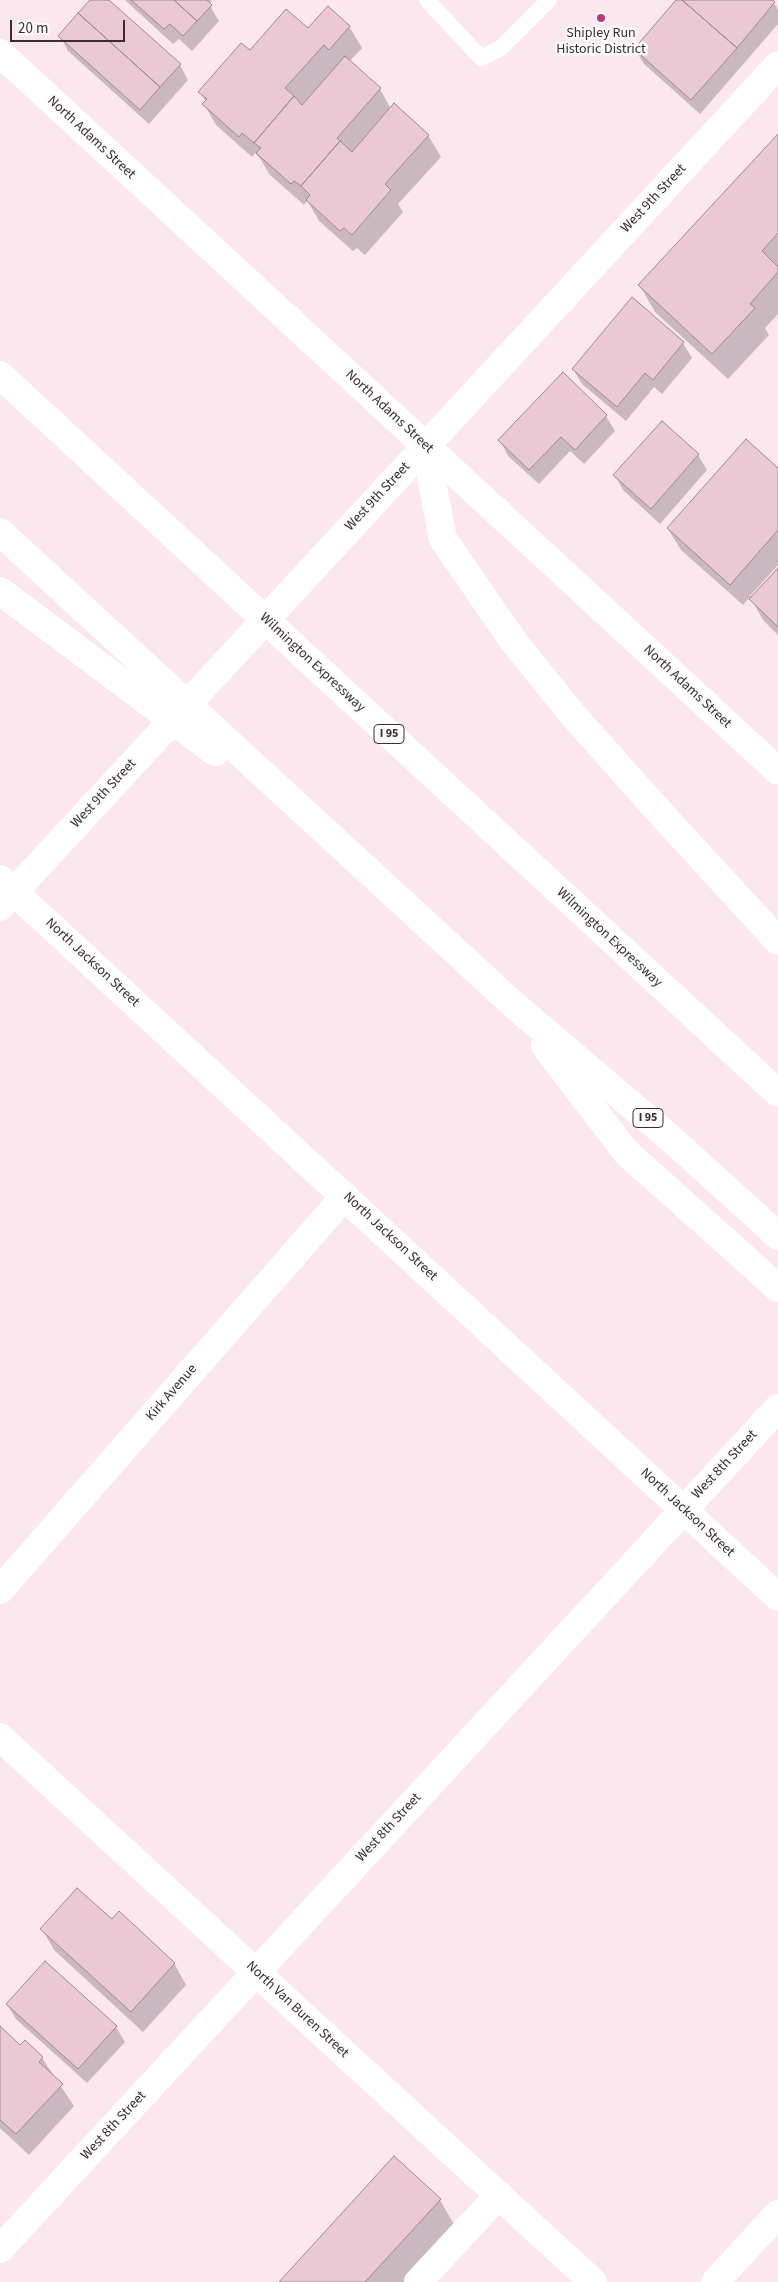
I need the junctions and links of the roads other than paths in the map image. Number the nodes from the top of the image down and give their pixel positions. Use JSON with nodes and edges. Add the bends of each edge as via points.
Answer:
{"nodes":[{"id":1,"x":427,"y":0,"type":"edge"},
{"id":2,"x":549,"y":0,"type":"edge"},
{"id":3,"x":0,"y":54,"type":"edge"},
{"id":4,"x":778,"y":65,"type":"edge"},
{"id":5,"x":0,"y":375,"type":"edge"},
{"id":6,"x":425,"y":446,"type":"junction"},
{"id":7,"x":0,"y":532,"type":"edge"},
{"id":8,"x":0,"y":592,"type":"edge"},
{"id":9,"x":778,"y":771,"type":"edge"},
{"id":10,"x":331,"y":838,"type":"junction"},
{"id":11,"x":5,"y":892,"type":"edge"},
{"id":12,"x":778,"y":941,"type":"edge"},
{"id":13,"x":514,"y":1004,"type":"junction"},
{"id":14,"x":778,"y":1093,"type":"edge"},
{"id":15,"x":345,"y":1196,"type":"junction"},
{"id":16,"x":778,"y":1236,"type":"edge"},
{"id":17,"x":778,"y":1288,"type":"edge"},
{"id":18,"x":778,"y":1408,"type":"edge"},
{"id":19,"x":683,"y":1510,"type":"junction"},
{"id":20,"x":0,"y":1590,"type":"edge"},
{"id":21,"x":778,"y":1597,"type":"edge"},
{"id":22,"x":0,"y":1737,"type":"edge"},
{"id":23,"x":256,"y":1972,"type":"junction"},
{"id":24,"x":499,"y":2195,"type":"junction"},
{"id":25,"x":778,"y":2214,"type":"edge"},
{"id":26,"x":0,"y":2249,"type":"edge"},
{"id":27,"x":418,"y":2282,"type":"edge"},
{"id":28,"x":594,"y":2282,"type":"edge"},
{"id":29,"x":715,"y":2282,"type":"edge"}],
"edges":[{"from":1,"to":2,"type":"lane","via":[[480,58],[501,48]]},
{"from":3,"to":6,"type":"main road","name":"North Adams Street"},
{"from":4,"to":6,"type":"main road","name":"West 9th Street"},
{"from":5,"to":14,"type":"main road","name":"Wilmington Expressway","number":"I 95"},
{"from":6,"to":9,"type":"main road","name":"North Adams Street"},
{"from":6,"to":11,"type":"main road","name":"West 9th Street","via":[[75,825]]},
{"from":6,"to":12,"type":"main road","via":[[443,539],[509,634],[664,817]]},
{"from":7,"to":10,"type":"main road","number":"I 95"},
{"from":8,"to":10,"type":"main road"},
{"from":10,"to":13,"type":"main road","number":"I 95"},
{"from":11,"to":15,"type":"main road","name":"North Jackson Street"},
{"from":13,"to":16,"type":"main road","number":"I 95","via":[[669,1136]]},
{"from":13,"to":17,"type":"main road","via":[[626,1152]]},
{"from":15,"to":19,"type":"main road","name":"North Jackson Street"},
{"from":15,"to":20,"type":"main road","name":"Kirk Avenue"},
{"from":18,"to":19,"type":"main road","name":"West 8th Street"},
{"from":19,"to":21,"type":"main road","name":"North Jackson Street"},
{"from":19,"to":23,"type":"main road","name":"West 8th Street"},
{"from":22,"to":23,"type":"main road","name":"North Van Buren Street"},
{"from":23,"to":24,"type":"main road","name":"North Van Buren Street"},
{"from":23,"to":26,"type":"main road","name":"West 8th Street"},
{"from":24,"to":27,"type":"main road"},
{"from":24,"to":28,"type":"main road","name":"North Van Buren Street"},
{"from":25,"to":29,"type":"main road"}]}
